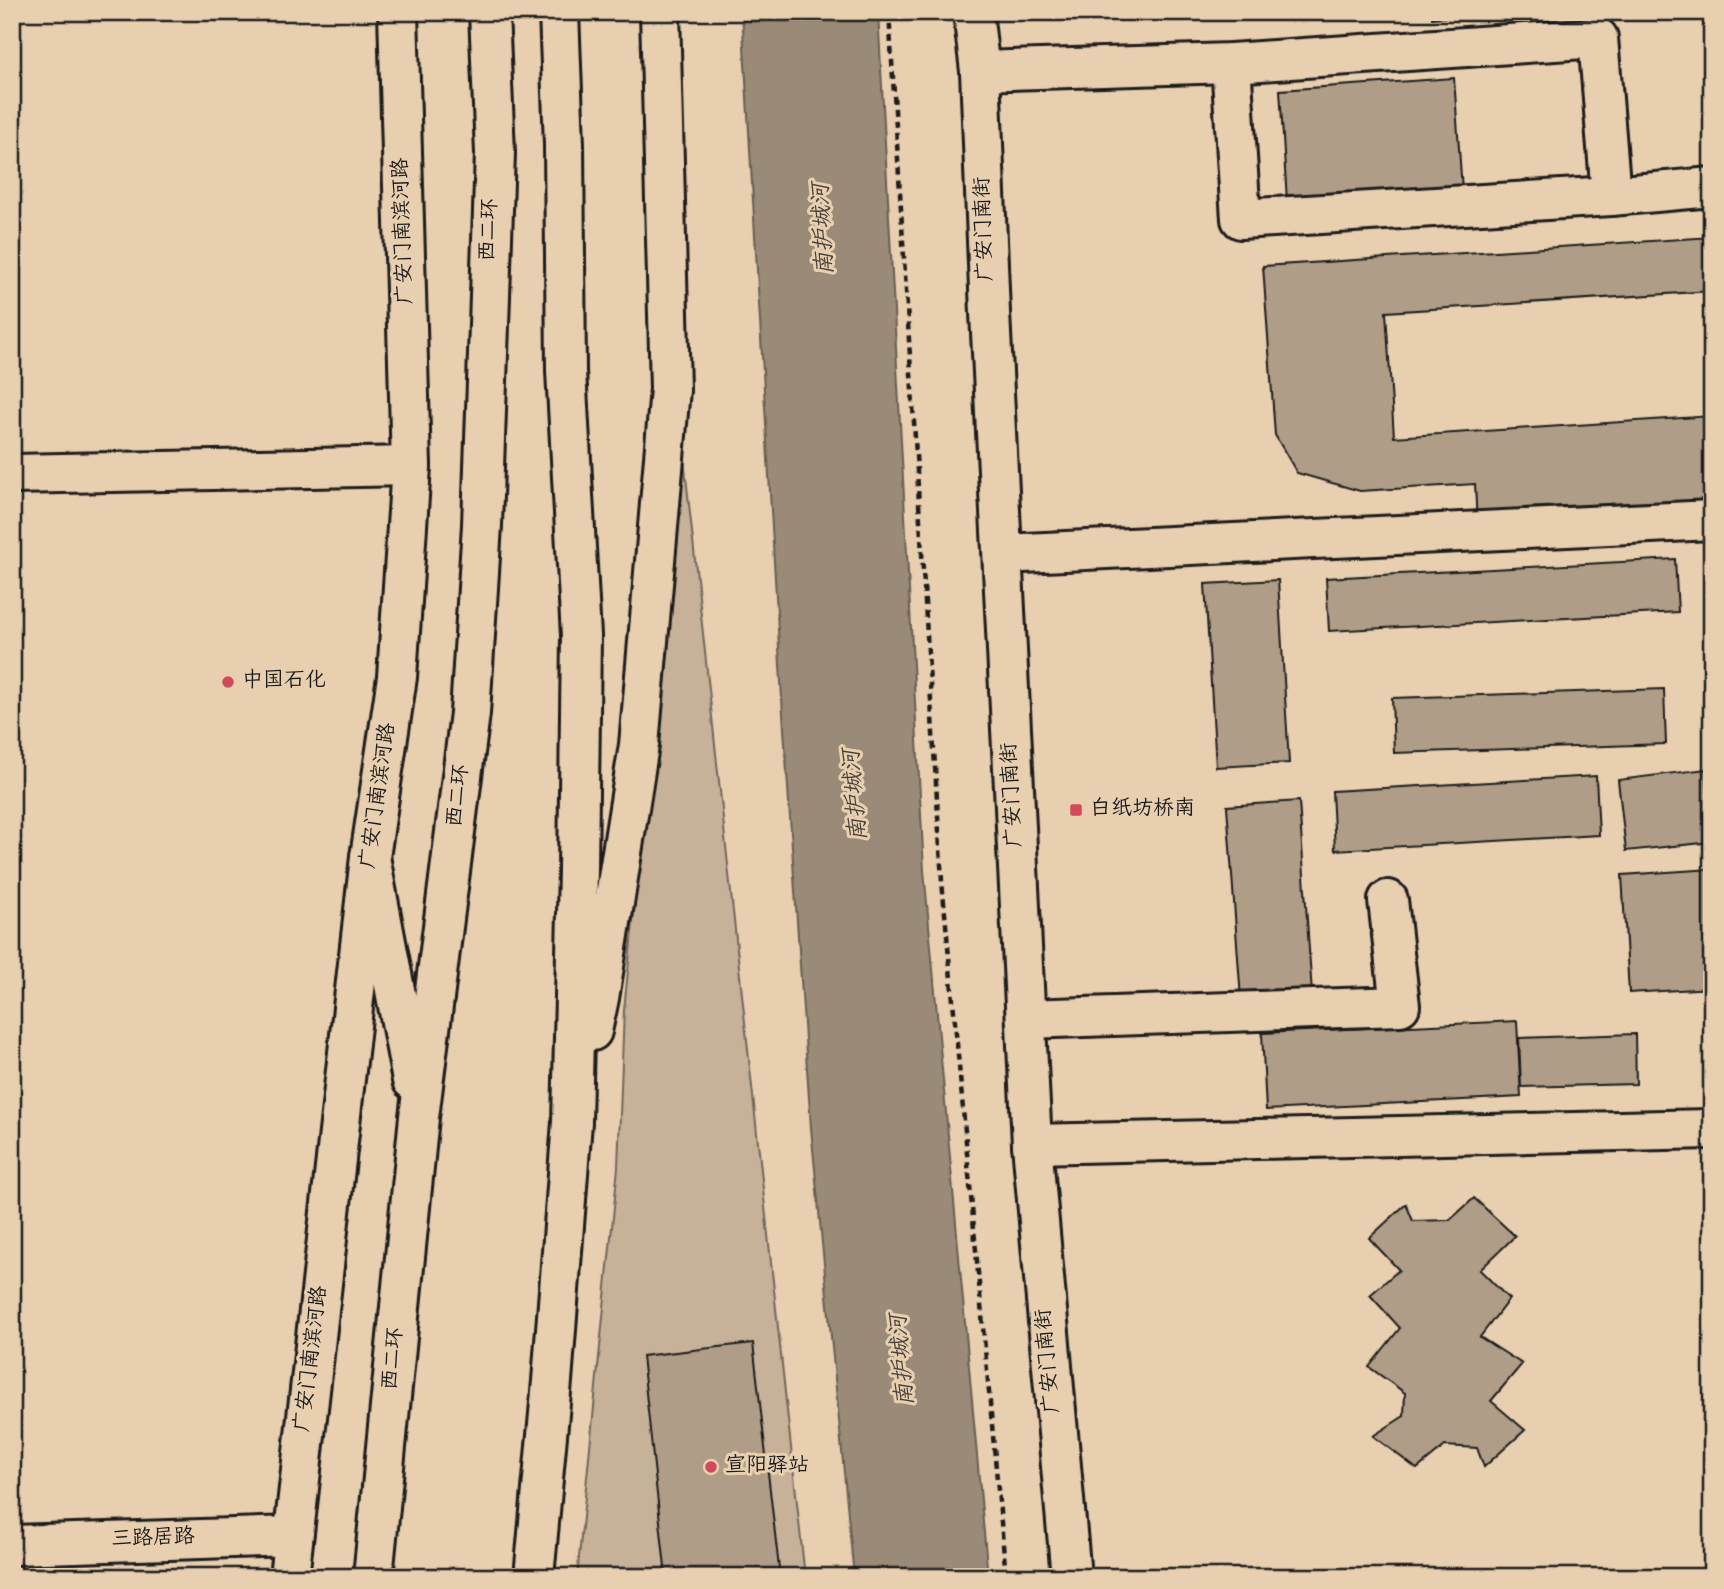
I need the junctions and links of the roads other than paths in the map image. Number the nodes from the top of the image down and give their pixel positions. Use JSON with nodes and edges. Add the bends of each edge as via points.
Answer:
{"nodes":[{"id":1,"x":398,"y":12,"type":"edge"},
{"id":2,"x":489,"y":12,"type":"edge"},
{"id":3,"x":559,"y":12,"type":"edge"},
{"id":4,"x":660,"y":12,"type":"edge"},
{"id":5,"x":974,"y":12,"type":"edge"},
{"id":6,"x":998,"y":12,"type":"edge"},
{"id":7,"x":1231,"y":63,"type":"junction"},
{"id":8,"x":991,"y":71,"type":"junction"},
{"id":9,"x":1712,"y":187,"type":"edge"},
{"id":10,"x":1611,"y":196,"type":"junction"},
{"id":11,"x":411,"y":466,"type":"junction"},
{"id":12,"x":12,"y":474,"type":"edge"},
{"id":13,"x":1712,"y":520,"type":"edge"},
{"id":14,"x":1015,"y":554,"type":"junction"},
{"id":15,"x":370,"y":857,"type":"junction"},
{"id":16,"x":1388,"y":900,"type":"dead end"},
{"id":17,"x":1037,"y":1018,"type":"junction"},
{"id":18,"x":419,"y":1117,"type":"junction"},
{"id":19,"x":572,"y":1122,"type":"junction"},
{"id":20,"x":1712,"y":1129,"type":"edge"},
{"id":21,"x":1044,"y":1144,"type":"junction"},
{"id":22,"x":293,"y":1536,"type":"junction"},
{"id":23,"x":12,"y":1545,"type":"edge"},
{"id":24,"x":289,"y":1577,"type":"edge"},
{"id":25,"x":373,"y":1577,"type":"edge"},
{"id":26,"x":534,"y":1577,"type":"edge"},
{"id":27,"x":1070,"y":1577,"type":"edge"},
{"id":28,"x":1093,"y":1577,"type":"edge"}],
"edges":[{"from":1,"to":11,"type":"main road","name":"广安门南滨河路"},
{"from":2,"to":18,"type":"main road","name":"西二环","via":[[495,153],[472,687]]},
{"from":3,"to":19,"type":"main road","via":[[566,371],[581,636]]},
{"from":4,"to":19,"type":"main road","via":[[670,388],[639,745],[599,998]]},
{"from":5,"to":8,"type":"main road","name":"广安门南街"},
{"from":6,"to":8,"type":"main road","name":"广安门南街"},
{"from":7,"to":8,"type":"main road"},
{"from":7,"to":10,"type":"main road","via":[[1598,38]]},
{"from":7,"to":10,"type":"main road","via":[[1241,219]]},
{"from":8,"to":14,"type":"main road","name":"广安门南街"},
{"from":9,"to":10,"type":"main road"},
{"from":11,"to":12,"type":"main road"},
{"from":11,"to":15,"type":"main road","name":"广安门南滨河路","via":[[397,677]]},
{"from":13,"to":14,"type":"main road"},
{"from":14,"to":17,"type":"main road","name":"广安门南街"},
{"from":15,"to":18,"type":"main road"},
{"from":15,"to":22,"type":"main road","name":"广安门南滨河路"},
{"from":16,"to":17,"type":"main road","via":[[1400,1006]]},
{"from":17,"to":21,"type":"main road","name":"广安门南街"},
{"from":18,"to":25,"type":"main road","name":"西二环"},
{"from":19,"to":26,"type":"main road"},
{"from":20,"to":21,"type":"main road"},
{"from":21,"to":27,"type":"main road","name":"广安门南街"},
{"from":21,"to":28,"type":"main road","name":"广安门南街"},
{"from":22,"to":23,"type":"main road","name":"三路居路"},
{"from":22,"to":24,"type":"main road","name":"广安门南滨河路"}]}
